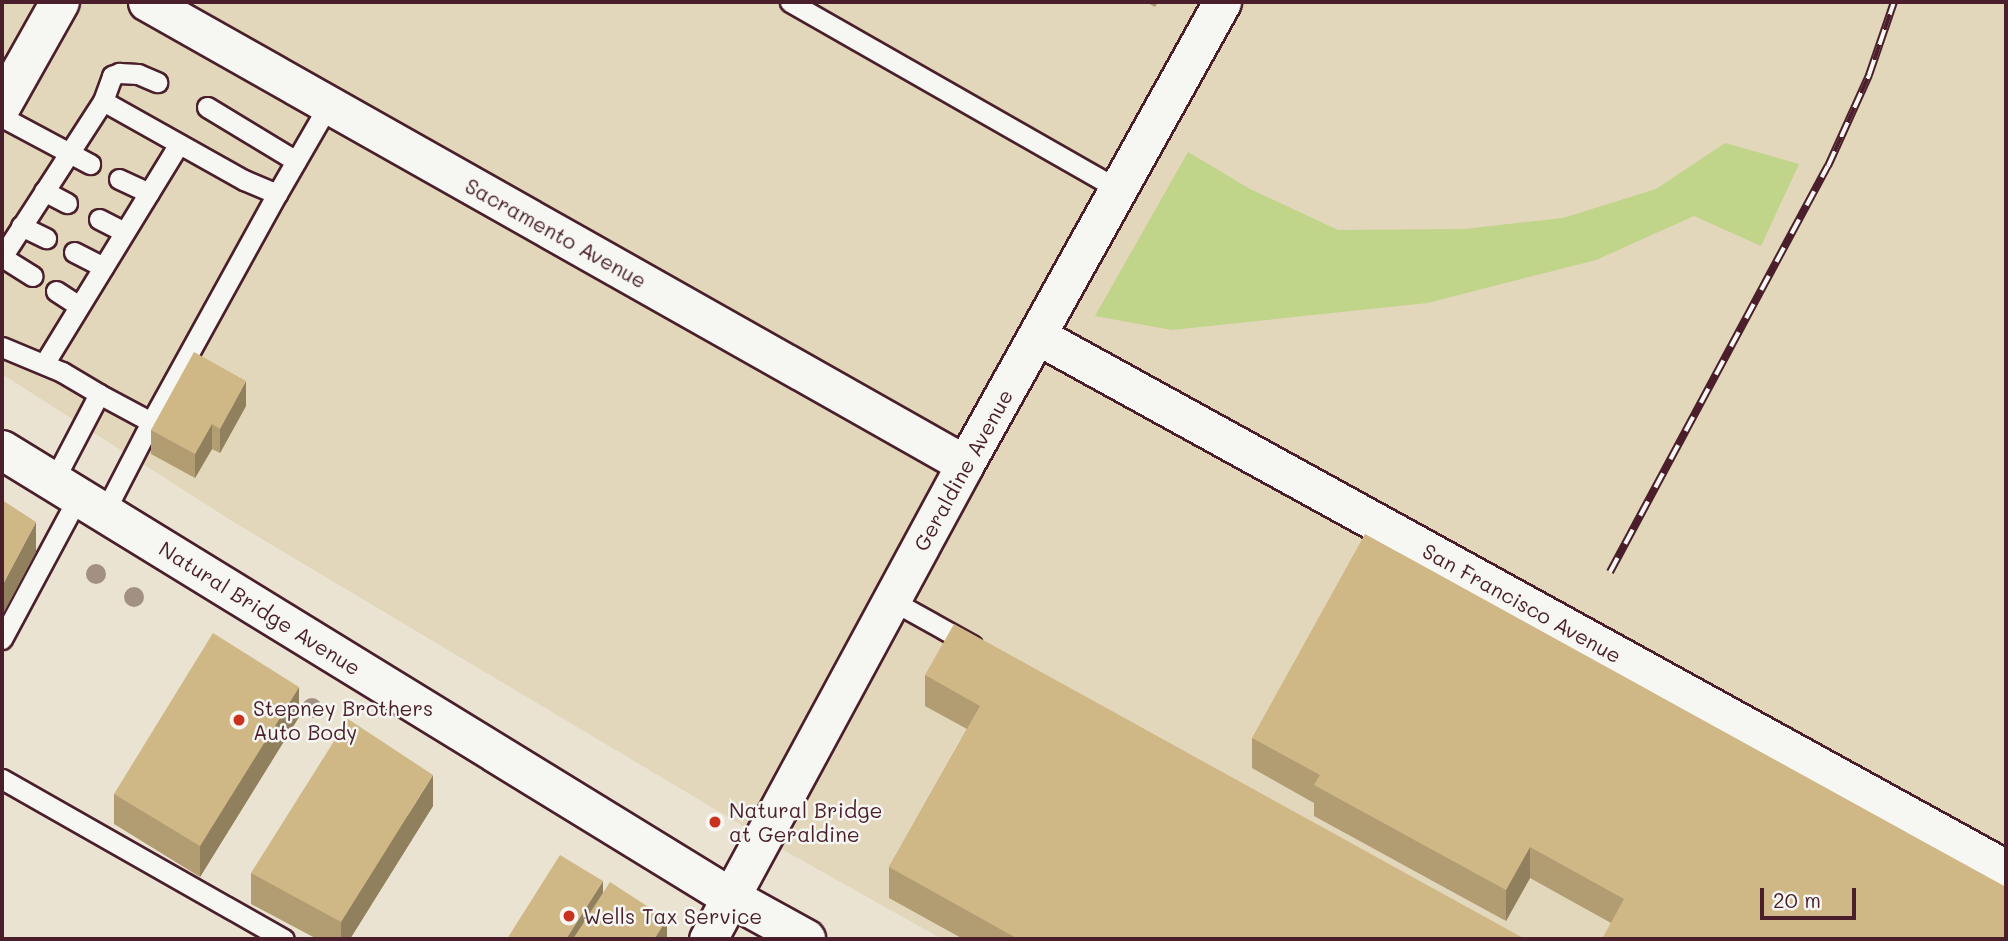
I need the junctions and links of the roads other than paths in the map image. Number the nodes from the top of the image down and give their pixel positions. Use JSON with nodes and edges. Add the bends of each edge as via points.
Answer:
{"nodes":[{"id":1,"x":60,"y":2,"type":"edge"},
{"id":2,"x":147,"y":2,"type":"edge"},
{"id":3,"x":790,"y":2,"type":"edge"},
{"id":4,"x":1222,"y":2,"type":"edge"},
{"id":5,"x":157,"y":82,"type":"dead end"},
{"id":6,"x":103,"y":101,"type":"junction"},
{"id":7,"x":329,"y":104,"type":"junction"},
{"id":8,"x":2,"y":105,"type":"edge"},
{"id":9,"x":207,"y":107,"type":"dead end"},
{"id":10,"x":2,"y":117,"type":"edge"},
{"id":11,"x":179,"y":144,"type":"junction"},
{"id":12,"x":69,"y":153,"type":"junction"},
{"id":13,"x":296,"y":161,"type":"junction"},
{"id":14,"x":90,"y":163,"type":"dead end"},
{"id":15,"x":119,"y":179,"type":"dead end"},
{"id":16,"x":1119,"y":190,"type":"junction"},
{"id":17,"x":44,"y":191,"type":"junction"},
{"id":18,"x":149,"y":193,"type":"junction"},
{"id":19,"x":277,"y":194,"type":"junction"},
{"id":20,"x":67,"y":203,"type":"dead end"},
{"id":21,"x":99,"y":219,"type":"dead end"},
{"id":22,"x":21,"y":226,"type":"junction"},
{"id":23,"x":124,"y":232,"type":"junction"},
{"id":24,"x":46,"y":238,"type":"dead end"},
{"id":25,"x":74,"y":252,"type":"dead end"},
{"id":26,"x":2,"y":257,"type":"edge"},
{"id":27,"x":103,"y":267,"type":"junction"},
{"id":28,"x":32,"y":276,"type":"dead end"},
{"id":29,"x":56,"y":291,"type":"dead end"},
{"id":30,"x":79,"y":306,"type":"junction"},
{"id":31,"x":1038,"y":336,"type":"junction"},
{"id":32,"x":2,"y":344,"type":"edge"},
{"id":33,"x":44,"y":363,"type":"junction"},
{"id":34,"x":99,"y":394,"type":"junction"},
{"id":35,"x":151,"y":422,"type":"junction"},
{"id":36,"x":2,"y":450,"type":"edge"},
{"id":37,"x":965,"y":464,"type":"junction"},
{"id":38,"x":78,"y":497,"type":"junction"},
{"id":39,"x":891,"y":600,"type":"junction"},
{"id":40,"x":2,"y":639,"type":"edge"},
{"id":41,"x":989,"y":654,"type":"edge"},
{"id":42,"x":2,"y":779,"type":"edge"},
{"id":43,"x":2006,"y":869,"type":"edge"},
{"id":44,"x":730,"y":897,"type":"junction"},
{"id":45,"x":284,"y":939,"type":"edge"},
{"id":46,"x":708,"y":939,"type":"edge"},
{"id":47,"x":806,"y":939,"type":"edge"}],
"edges":[{"from":1,"to":8,"type":"main road"},
{"from":2,"to":7,"type":"street","name":"Sacramento Avenue"},
{"from":3,"to":16,"type":"lane"},
{"from":4,"to":16,"type":"street","name":"Geraldine Avenue"},
{"from":5,"to":6,"type":"lane","via":[[119,72],[111,76]]},
{"from":6,"to":11,"type":"lane"},
{"from":6,"to":12,"type":"lane"},
{"from":7,"to":13,"type":"lane"},
{"from":7,"to":37,"type":"street","name":"Sacramento Avenue"},
{"from":9,"to":13,"type":"lane"},
{"from":10,"to":12,"type":"lane"},
{"from":11,"to":18,"type":"lane"},
{"from":11,"to":19,"type":"lane"},
{"from":12,"to":14,"type":"lane"},
{"from":12,"to":17,"type":"lane"},
{"from":13,"to":19,"type":"lane"},
{"from":15,"to":18,"type":"lane"},
{"from":16,"to":31,"type":"street","name":"Geraldine Avenue"},
{"from":17,"to":20,"type":"lane"},
{"from":17,"to":22,"type":"lane"},
{"from":18,"to":23,"type":"lane"},
{"from":19,"to":35,"type":"lane"},
{"from":21,"to":23,"type":"lane"},
{"from":22,"to":24,"type":"lane"},
{"from":22,"to":26,"type":"lane"},
{"from":23,"to":27,"type":"lane"},
{"from":25,"to":27,"type":"lane"},
{"from":26,"to":28,"type":"lane"},
{"from":27,"to":30,"type":"lane"},
{"from":29,"to":30,"type":"lane"},
{"from":30,"to":33,"type":"lane"},
{"from":31,"to":37,"type":"street","name":"Geraldine Avenue"},
{"from":31,"to":43,"type":"street","name":"San Francisco Avenue"},
{"from":32,"to":33,"type":"lane"},
{"from":33,"to":34,"type":"lane"},
{"from":34,"to":35,"type":"lane"},
{"from":34,"to":38,"type":"lane"},
{"from":35,"to":38,"type":"lane"},
{"from":36,"to":38,"type":"main road","name":"Natural Bridge Avenue"},
{"from":37,"to":39,"type":"street","name":"Geraldine Avenue"},
{"from":38,"to":40,"type":"lane"},
{"from":38,"to":44,"type":"main road","name":"Natural Bridge Avenue"},
{"from":39,"to":41,"type":"lane"},
{"from":39,"to":44,"type":"street","name":"Geraldine Avenue"},
{"from":42,"to":45,"type":"lane"},
{"from":44,"to":46,"type":"street","name":"Geraldine Avenue"},
{"from":44,"to":47,"type":"main road","name":"Natural Bridge Avenue"}]}
